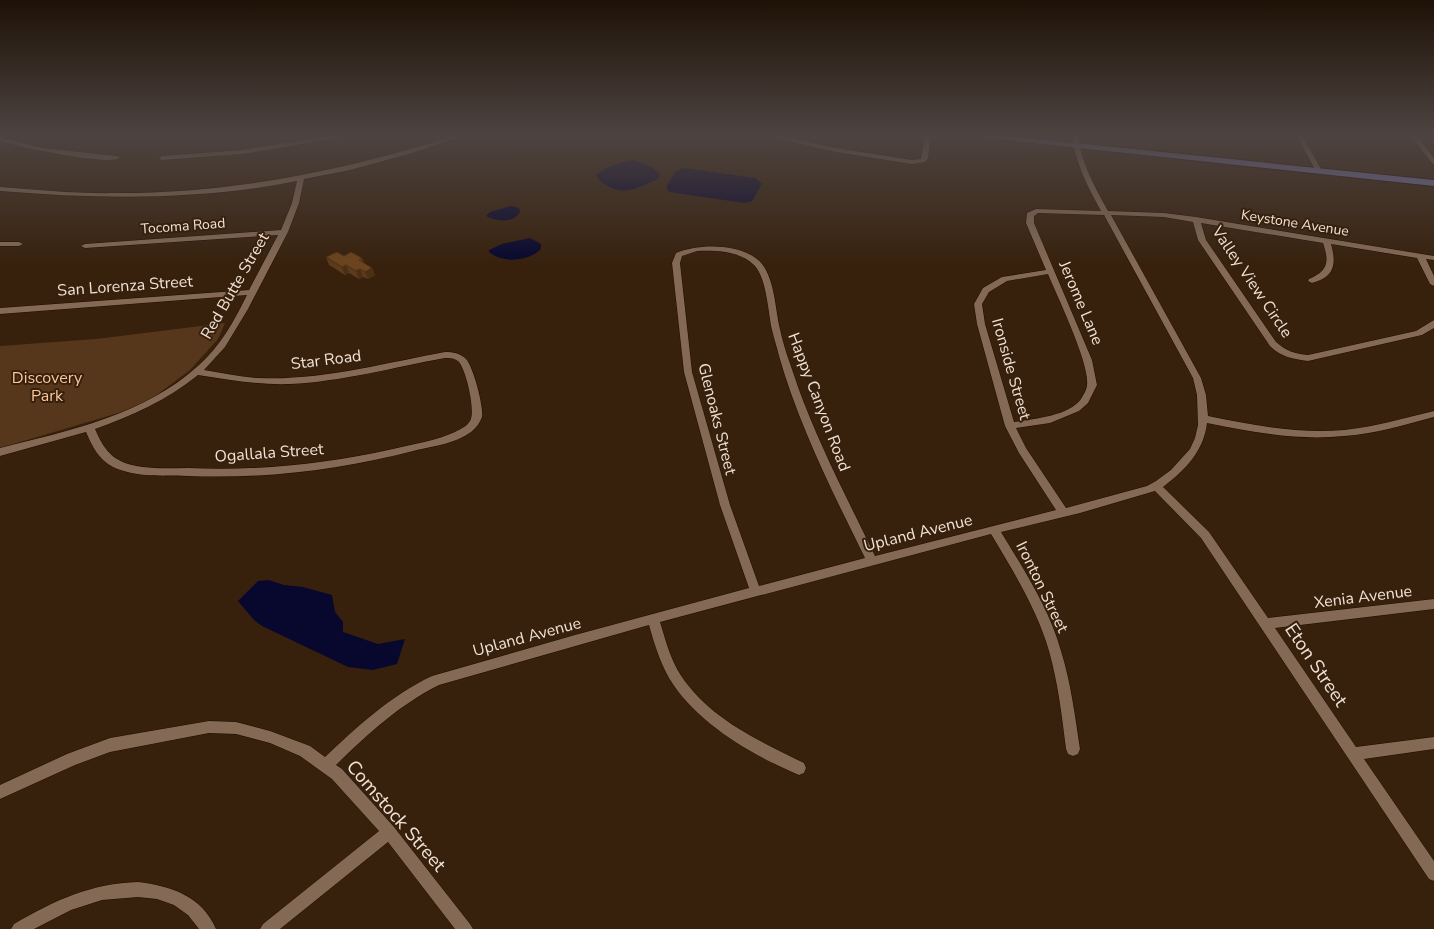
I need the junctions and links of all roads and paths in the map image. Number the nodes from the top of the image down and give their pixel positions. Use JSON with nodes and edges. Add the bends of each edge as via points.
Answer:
{"nodes":[{"id":1,"x":298,"y":178,"type":"edge"},
{"id":2,"x":300,"y":178,"type":"edge"},
{"id":3,"x":1087,"y":178,"type":"edge"},
{"id":4,"x":1384,"y":178,"type":"edge"},
{"id":5,"x":1434,"y":184,"type":"edge"},
{"id":6,"x":0,"y":190,"type":"edge"},
{"id":7,"x":1106,"y":212,"type":"junction"},
{"id":8,"x":1196,"y":219,"type":"junction"},
{"id":9,"x":284,"y":232,"type":"junction"},
{"id":10,"x":1326,"y":241,"type":"junction"},
{"id":11,"x":0,"y":244,"type":"edge"},
{"id":12,"x":19,"y":244,"type":"dead end"},
{"id":13,"x":84,"y":246,"type":"dead end"},
{"id":14,"x":684,"y":251,"type":"joint"},
{"id":15,"x":1420,"y":255,"type":"junction"},
{"id":16,"x":1434,"y":258,"type":"edge"},
{"id":17,"x":1051,"y":271,"type":"junction"},
{"id":18,"x":1312,"y":281,"type":"dead end"},
{"id":19,"x":1434,"y":284,"type":"edge"},
{"id":20,"x":252,"y":292,"type":"junction"},
{"id":21,"x":0,"y":311,"type":"edge"},
{"id":22,"x":1434,"y":323,"type":"edge"},
{"id":23,"x":196,"y":372,"type":"junction"},
{"id":24,"x":1434,"y":414,"type":"edge"},
{"id":25,"x":1204,"y":419,"type":"junction"},
{"id":26,"x":1010,"y":426,"type":"junction"},
{"id":27,"x":89,"y":427,"type":"junction"},
{"id":28,"x":468,"y":429,"type":"joint"},
{"id":29,"x":0,"y":452,"type":"edge"},
{"id":30,"x":1156,"y":486,"type":"junction"},
{"id":31,"x":1063,"y":512,"type":"junction"},
{"id":32,"x":994,"y":530,"type":"junction"},
{"id":33,"x":872,"y":561,"type":"junction"},
{"id":34,"x":756,"y":592,"type":"junction"},
{"id":35,"x":1434,"y":604,"type":"edge"},
{"id":36,"x":653,"y":620,"type":"junction"},
{"id":37,"x":1265,"y":624,"type":"junction"},
{"id":38,"x":1434,"y":743,"type":"edge"},
{"id":39,"x":1073,"y":749,"type":"dead end"},
{"id":40,"x":1354,"y":754,"type":"junction"},
{"id":41,"x":327,"y":765,"type":"junction"},
{"id":42,"x":799,"y":768,"type":"dead end"},
{"id":43,"x":0,"y":792,"type":"edge"},
{"id":44,"x":388,"y":832,"type":"junction"},
{"id":45,"x":1434,"y":874,"type":"edge"},
{"id":46,"x":19,"y":929,"type":"edge"},
{"id":47,"x":208,"y":929,"type":"edge"},
{"id":48,"x":268,"y":929,"type":"edge"},
{"id":49,"x":465,"y":929,"type":"edge"}],
"edges":[{"from":1,"to":6,"type":"street","via":[[138,197],[65,196]]},
{"from":2,"to":9,"type":"street","name":"Red Butte Street","via":[[298,198]]},
{"from":3,"to":7,"type":"street","name":"Upland Avenue"},
{"from":4,"to":5,"type":"main road"},
{"from":7,"to":8,"type":"street","name":"Keystone Avenue"},
{"from":7,"to":17,"type":"street","name":"Jerome Lane","via":[[1042,210],[1030,215],[1030,223]]},
{"from":7,"to":25,"type":"street","name":"Upland Avenue","via":[[1196,378]]},
{"from":8,"to":10,"type":"street","name":"Keystone Avenue"},
{"from":8,"to":22,"type":"street","name":"Valley View Circle","via":[[1202,240],[1273,344],[1284,353],[1308,358],[1419,333]]},
{"from":9,"to":13,"type":"street","name":"Tocoma Road"},
{"from":9,"to":20,"type":"street","name":"Red Butte Street"},
{"from":10,"to":15,"type":"street","name":"Keystone Avenue"},
{"from":10,"to":18,"type":"street","via":[[1331,264],[1322,277]]},
{"from":11,"to":12,"type":"street"},
{"from":14,"to":33,"type":"street","name":"Happy Canyon Road","via":[[705,248],[732,251],[751,259],[762,270],[785,362],[810,430]]},
{"from":14,"to":34,"type":"street","name":"Glenoaks Street","via":[[676,263],[688,372],[710,455]]},
{"from":15,"to":16,"type":"street","name":"Keystone Avenue"},
{"from":15,"to":19,"type":"street"},
{"from":17,"to":26,"type":"street","name":"Ironside Street","via":[[1005,279],[986,290],[978,304]]},
{"from":17,"to":26,"type":"street","name":"Jerome Lane","via":[[1088,360],[1091,390],[1085,401],[1062,416]]},
{"from":20,"to":21,"type":"street","name":"San Lorenza Street"},
{"from":20,"to":23,"type":"street","name":"Red Butte Street","via":[[221,346]]},
{"from":23,"to":27,"type":"street","name":"Red Butte Street","via":[[155,400]]},
{"from":23,"to":28,"type":"street","name":"Star Road","via":[[248,380],[290,381],[445,355],[458,357],[464,361],[478,409],[477,418]]},
{"from":24,"to":25,"type":"street","via":[[1379,428],[1315,434],[1260,430]]},
{"from":25,"to":30,"type":"street","name":"Upland Avenue","via":[[1201,436],[1192,453]]},
{"from":26,"to":31,"type":"street","name":"Ironside Street"},
{"from":27,"to":28,"type":"street","name":"Ogallala Street","via":[[102,454],[123,467],[166,472],[244,473],[350,462],[437,441]]},
{"from":27,"to":29,"type":"street","name":"Red Butte Street"},
{"from":30,"to":31,"type":"street","name":"Upland Avenue"},
{"from":30,"to":37,"type":"street","name":"Eton Street","via":[[1204,535]]},
{"from":31,"to":32,"type":"street","name":"Upland Avenue"},
{"from":32,"to":33,"type":"street","name":"Upland Avenue"},
{"from":32,"to":39,"type":"street","name":"Ironton Street","via":[[1040,611],[1054,649],[1065,691]]},
{"from":33,"to":34,"type":"street","name":"Upland Avenue"},
{"from":34,"to":36,"type":"street","name":"Upland Avenue"},
{"from":35,"to":37,"type":"street","name":"Xenia Avenue"},
{"from":36,"to":41,"type":"street","name":"Upland Avenue","via":[[534,651],[421,686],[386,710]]},
{"from":36,"to":42,"type":"street","via":[[677,681],[699,707],[726,729]]},
{"from":37,"to":40,"type":"street","name":"Eton Street"},
{"from":38,"to":40,"type":"street"},
{"from":40,"to":45,"type":"street","name":"Eton Street"},
{"from":41,"to":43,"type":"street","name":"Comstock Street","via":[[305,751],[270,737],[236,728],[209,727],[110,746],[72,759]]},
{"from":41,"to":44,"type":"street","name":"Comstock Street"},
{"from":44,"to":48,"type":"street"},
{"from":44,"to":49,"type":"street","name":"Comstock Street"},
{"from":46,"to":47,"type":"street","via":[[71,902],[107,891],[141,889],[169,894],[181,900],[194,910]]}]}
